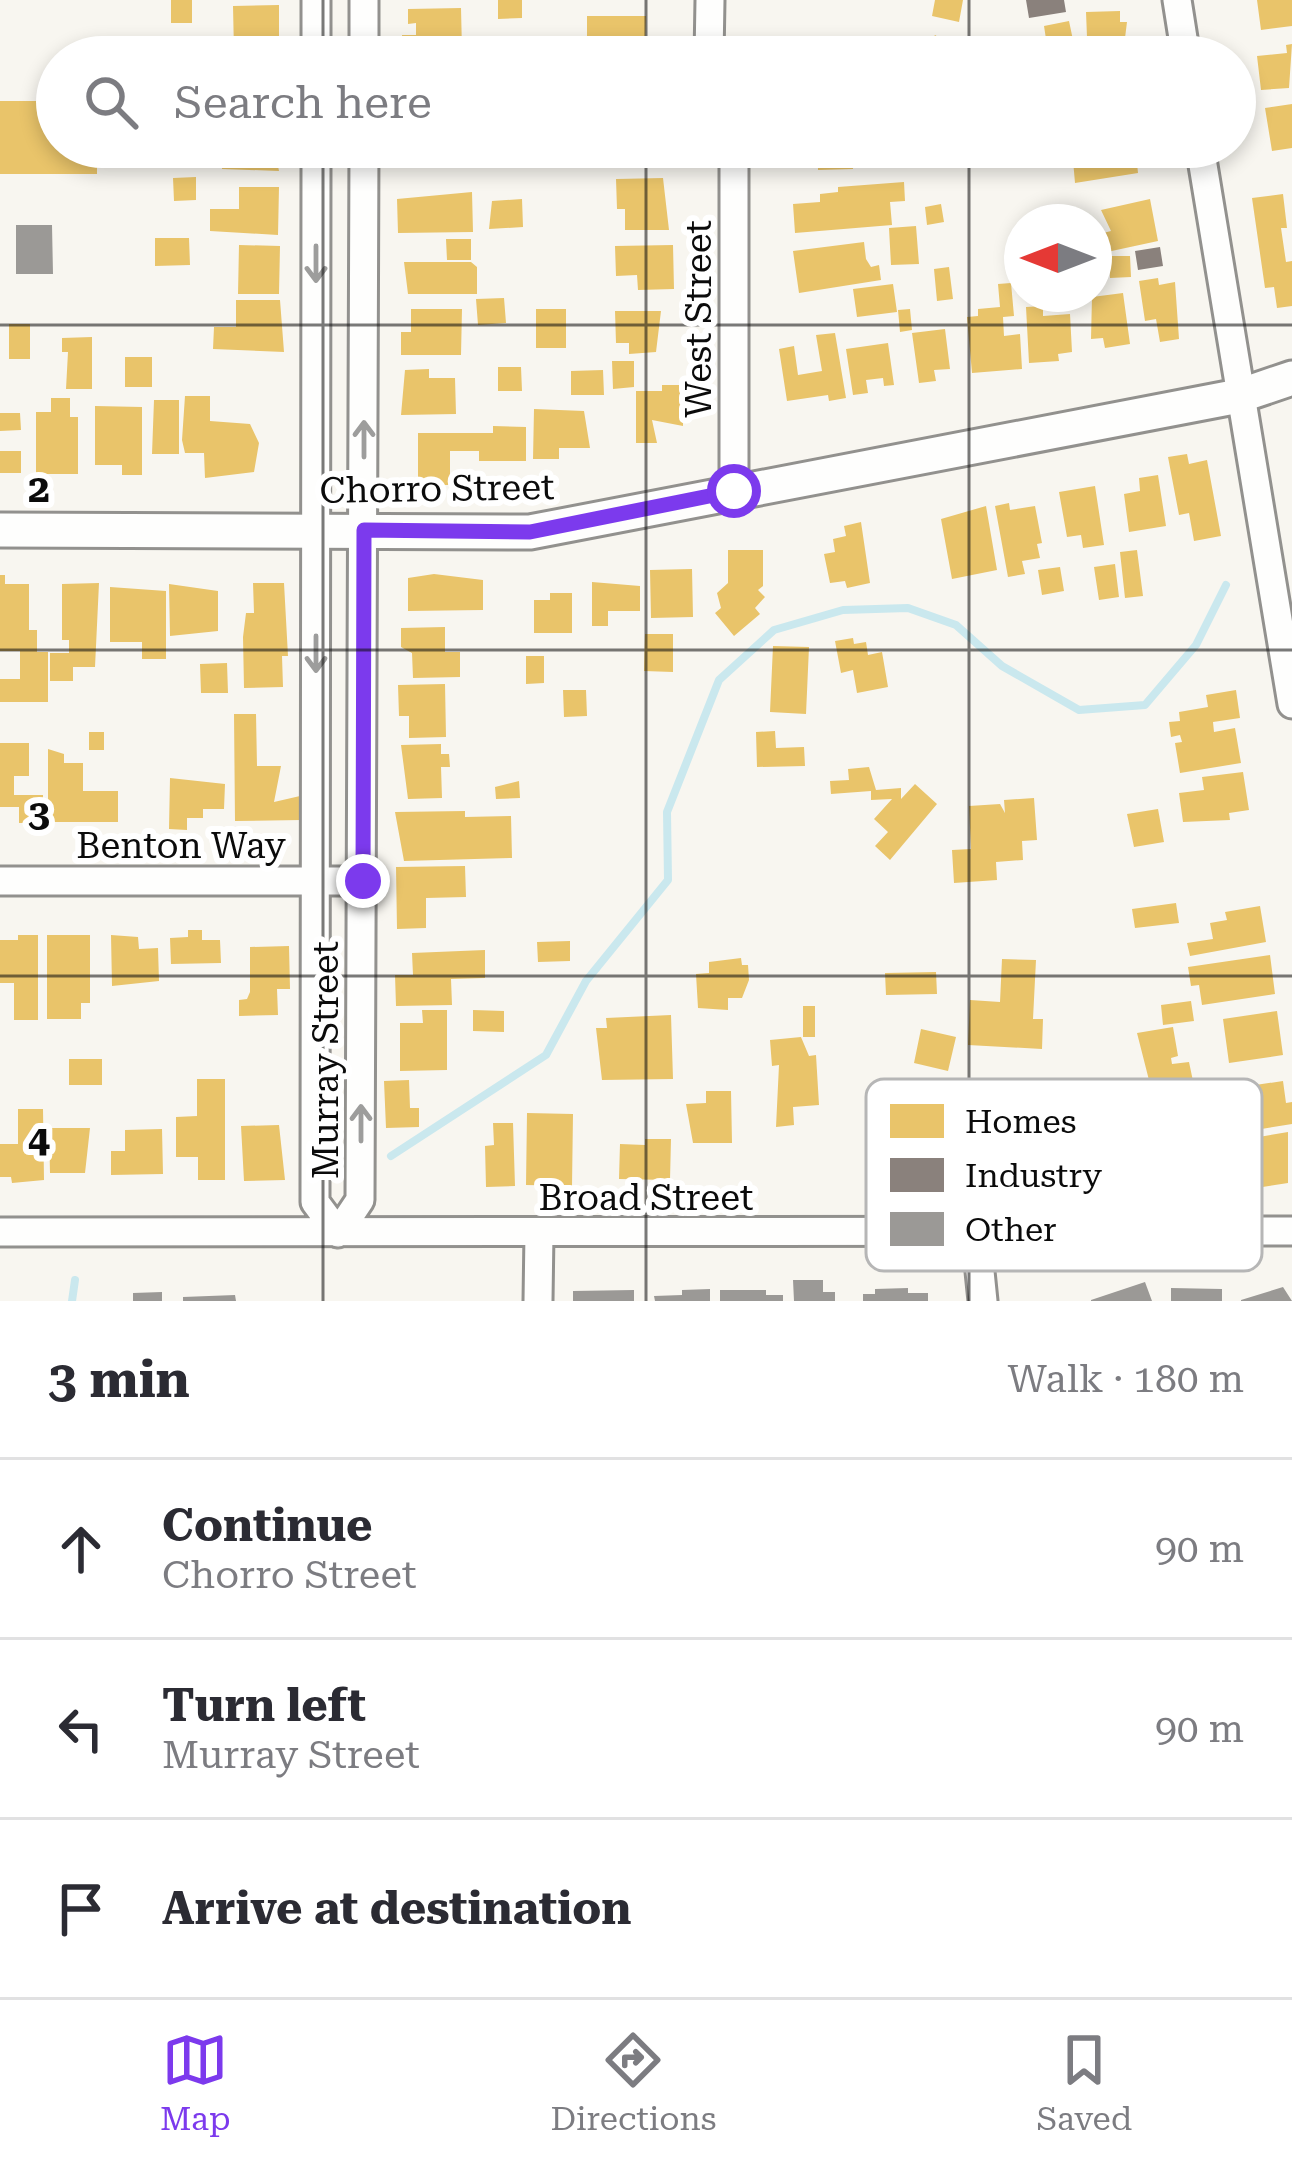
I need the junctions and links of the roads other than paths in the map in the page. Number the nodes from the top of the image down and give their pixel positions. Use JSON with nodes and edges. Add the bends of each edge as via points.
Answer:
{"nodes":[{"id":1,"x":710,"y":0,"type":"edge"},
{"id":2,"x":1177,"y":0,"type":"edge"},
{"id":3,"x":316,"y":5,"type":"edge"},
{"id":4,"x":364,"y":5,"type":"edge"},
{"id":5,"x":316,"y":36,"type":"edge"},
{"id":6,"x":364,"y":36,"type":"edge"},
{"id":7,"x":710,"y":36,"type":"edge"},
{"id":8,"x":1183,"y":36,"type":"edge"},
{"id":9,"x":316,"y":168,"type":"edge"},
{"id":10,"x":364,"y":168,"type":"edge"},
{"id":11,"x":734,"y":168,"type":"edge"},
{"id":12,"x":1203,"y":168,"type":"edge"},
{"id":13,"x":1292,"y":378,"type":"edge"},
{"id":14,"x":1239,"y":396,"type":"junction"},
{"id":15,"x":734,"y":491,"type":"junction"},
{"id":16,"x":0,"y":530,"type":"edge"},
{"id":17,"x":316,"y":530,"type":"junction"},
{"id":18,"x":364,"y":530,"type":"junction"},
{"id":19,"x":1292,"y":704,"type":"edge"},
{"id":20,"x":0,"y":881,"type":"edge"},
{"id":21,"x":315,"y":881,"type":"junction"},
{"id":22,"x":363,"y":881,"type":"junction"},
{"id":23,"x":1262,"y":1231,"type":"edge"},
{"id":24,"x":1292,"y":1231,"type":"edge"},
{"id":25,"x":0,"y":1232,"type":"edge"},
{"id":26,"x":866,"y":1232,"type":"edge"},
{"id":27,"x":338,"y":1233,"type":"junction"},
{"id":28,"x":539,"y":1233,"type":"junction"},
{"id":29,"x":980,"y":1271,"type":"edge"},
{"id":30,"x":538,"y":1301,"type":"edge"},
{"id":31,"x":983,"y":1301,"type":"edge"}],
"edges":[{"from":1,"to":7,"type":"street"},
{"from":2,"to":8,"type":"street"},
{"from":3,"to":4,"type":"street"},
{"from":3,"to":5,"type":"street"},
{"from":4,"to":6,"type":"street"},
{"from":9,"to":17,"type":"street","name":"Murray Street","one_way":true},
{"from":18,"to":10,"type":"street","name":"Murray Street","one_way":true},
{"from":11,"to":15,"type":"street","name":"West Street"},
{"from":12,"to":14,"type":"street"},
{"from":13,"to":14,"type":"street","name":"Chorro Street"},
{"from":14,"to":15,"type":"street","name":"Chorro Street"},
{"from":14,"to":19,"type":"street"},
{"from":15,"to":18,"type":"street","name":"Chorro Street","via":[[530,532]]},
{"from":16,"to":17,"type":"street","name":"Chorro Street"},
{"from":17,"to":18,"type":"street","name":"Chorro Street"},
{"from":17,"to":21,"type":"street","name":"Murray Street","one_way":true},
{"from":18,"to":22,"type":"street","name":"Murray Street"},
{"from":20,"to":21,"type":"street","name":"Benton Way"},
{"from":21,"to":22,"type":"street","name":"Benton Way"},
{"from":21,"to":27,"type":"street","name":"Murray Street","via":[[315,1202]]},
{"from":27,"to":22,"type":"street","name":"Murray Street","one_way":true,"via":[[361,1201]]},
{"from":23,"to":24,"type":"street","name":"Broad Street"},
{"from":25,"to":27,"type":"street","name":"Broad Street"},
{"from":26,"to":28,"type":"street","name":"Broad Street"},
{"from":27,"to":28,"type":"street","name":"Broad Street"},
{"from":28,"to":30,"type":"street"},
{"from":29,"to":31,"type":"street"}]}
